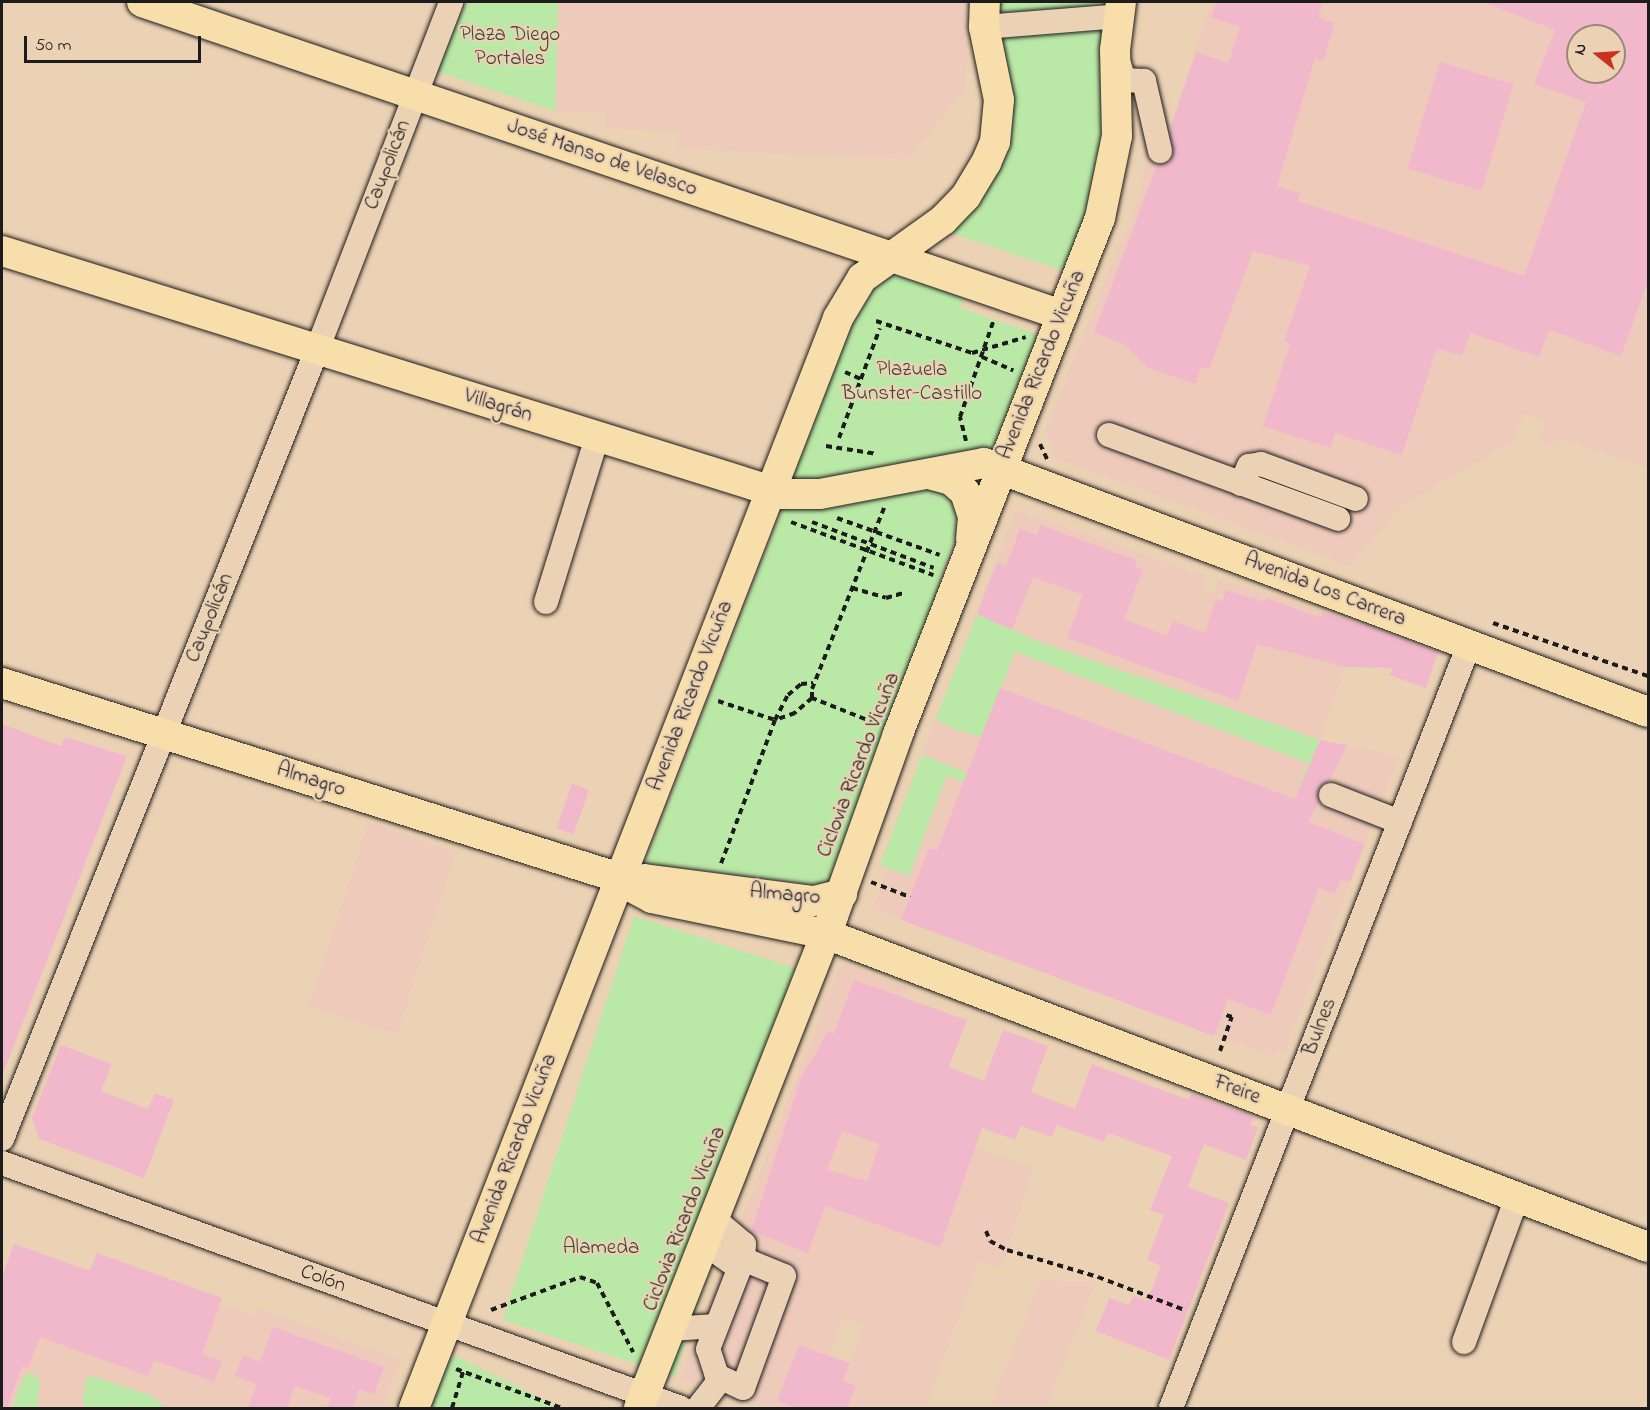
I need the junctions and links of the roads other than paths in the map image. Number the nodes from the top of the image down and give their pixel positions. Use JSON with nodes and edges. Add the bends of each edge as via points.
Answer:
{"nodes":[{"id":1,"x":142,"y":2,"type":"edge"},
{"id":2,"x":451,"y":2,"type":"edge"},
{"id":3,"x":1120,"y":9,"type":"edge"},
{"id":4,"x":984,"y":14,"type":"edge"},
{"id":5,"x":1115,"y":50,"type":"junction"},
{"id":6,"x":416,"y":95,"type":"junction"},
{"id":7,"x":1160,"y":151,"type":"dead end"},
{"id":8,"x":2,"y":252,"type":"edge"},
{"id":9,"x":891,"y":257,"type":"junction"},
{"id":10,"x":1062,"y":315,"type":"junction"},
{"id":11,"x":317,"y":350,"type":"junction"},
{"id":12,"x":1109,"y":435,"type":"dead end"},
{"id":13,"x":597,"y":437,"type":"junction"},
{"id":14,"x":1001,"y":468,"type":"junction"},
{"id":15,"x":929,"y":474,"type":"junction"},
{"id":16,"x":1241,"y":484,"type":"junction"},
{"id":17,"x":771,"y":491,"type":"junction"},
{"id":18,"x":1356,"y":498,"type":"dead end"},
{"id":19,"x":1338,"y":519,"type":"dead end"},
{"id":20,"x":952,"y":562,"type":"junction"},
{"id":21,"x":546,"y":602,"type":"dead end"},
{"id":22,"x":1469,"y":645,"type":"junction"},
{"id":23,"x":2,"y":683,"type":"edge"},
{"id":24,"x":1648,"y":712,"type":"edge"},
{"id":25,"x":164,"y":734,"type":"junction"},
{"id":26,"x":1331,"y":795,"type":"dead end"},
{"id":27,"x":1400,"y":822,"type":"junction"},
{"id":28,"x":620,"y":879,"type":"junction"},
{"id":29,"x":842,"y":894,"type":"junction"},
{"id":30,"x":826,"y":934,"type":"junction"},
{"id":31,"x":1288,"y":1110,"type":"junction"},
{"id":32,"x":2,"y":1139,"type":"edge"},
{"id":33,"x":2,"y":1163,"type":"edge"},
{"id":34,"x":1517,"y":1197,"type":"junction"},
{"id":35,"x":709,"y":1231,"type":"junction"},
{"id":36,"x":1648,"y":1247,"type":"edge"},
{"id":37,"x":741,"y":1263,"type":"junction"},
{"id":38,"x":447,"y":1324,"type":"junction"},
{"id":39,"x":716,"y":1326,"type":"junction"},
{"id":40,"x":670,"y":1329,"type":"junction"},
{"id":41,"x":1464,"y":1342,"type":"dead end"},
{"id":42,"x":720,"y":1380,"type":"junction"},
{"id":43,"x":640,"y":1390,"type":"edge"},
{"id":44,"x":742,"y":1398,"type":"edge"},
{"id":45,"x":414,"y":1408,"type":"edge"},
{"id":46,"x":681,"y":1408,"type":"edge"},
{"id":47,"x":698,"y":1408,"type":"edge"},
{"id":48,"x":1171,"y":1408,"type":"edge"}],
"edges":[{"from":1,"to":6,"type":"main road","name":"José Manso de Velasco"},
{"from":2,"to":6,"type":"street","name":"Caupolicán"},
{"from":3,"to":4,"type":"street","name":"Avenida Ricardo Vicuña"},
{"from":3,"to":5,"type":"main road","name":"Avenida Ricardo Vicuña"},
{"from":4,"to":9,"type":"main road","name":"Avenida Ricardo Vicuña","via":[[999,100],[995,142],[966,196],[944,220]]},
{"from":5,"to":7,"type":"street","via":[[1121,77],[1144,81]]},
{"from":5,"to":10,"type":"main road","name":"Avenida Ricardo Vicuña","via":[[1118,117],[1111,180]]},
{"from":6,"to":9,"type":"main road","name":"José Manso de Velasco"},
{"from":6,"to":11,"type":"street","name":"Caupolicán"},
{"from":8,"to":11,"type":"main road","name":"Villagrán"},
{"from":9,"to":10,"type":"main road","name":"José Manso de Velasco"},
{"from":9,"to":17,"type":"main road","name":"Avenida Ricardo Vicuña","via":[[862,278],[847,300]]},
{"from":10,"to":14,"type":"main road","name":"Avenida Ricardo Vicuña"},
{"from":11,"to":13,"type":"main road","name":"Villagrán"},
{"from":11,"to":25,"type":"street","name":"Caupolicán"},
{"from":12,"to":16,"type":"street"},
{"from":13,"to":17,"type":"main road","name":"Villagrán"},
{"from":13,"to":21,"type":"street"},
{"from":14,"to":15,"type":"main road","name":"Villagrán","via":[[984,463]]},
{"from":14,"to":20,"type":"main road","name":"Avenida Ricardo Vicuña"},
{"from":14,"to":22,"type":"main road","name":"Avenida Los Carrera"},
{"from":15,"to":17,"type":"main road","name":"Villagrán","via":[[808,495]]},
{"from":15,"to":20,"type":"main road","via":[[951,480],[965,492],[973,529]]},
{"from":16,"to":18,"type":"street","via":[[1249,466],[1261,464]]},
{"from":16,"to":19,"type":"street"},
{"from":17,"to":28,"type":"main road","name":"Avenida Ricardo Vicuña"},
{"from":20,"to":29,"type":"main road","name":"Avenida Ricardo Vicuña"},
{"from":22,"to":24,"type":"main road","name":"Avenida Los Carrera"},
{"from":22,"to":27,"type":"street","name":"Bulnes"},
{"from":23,"to":25,"type":"main road","name":"Almagro"},
{"from":25,"to":28,"type":"main road","name":"Almagro"},
{"from":25,"to":32,"type":"street","name":"Caupolicán"},
{"from":26,"to":27,"type":"street"},
{"from":27,"to":31,"type":"street","name":"Bulnes"},
{"from":28,"to":29,"type":"main road","name":"Almagro","via":[[656,879],[814,901]]},
{"from":28,"to":30,"type":"main road","name":"Almagro","via":[[652,898]]},
{"from":28,"to":38,"type":"main road","name":"Avenida Ricardo Vicuña"},
{"from":29,"to":30,"type":"main road","name":"Avenida Ricardo Vicuña"},
{"from":30,"to":31,"type":"main road","name":"Freire"},
{"from":30,"to":35,"type":"main road","name":"Avenida Ricardo Vicuña"},
{"from":31,"to":34,"type":"main road","name":"Freire"},
{"from":31,"to":48,"type":"street","name":"Bulnes"},
{"from":33,"to":38,"type":"street","name":"Colón"},
{"from":34,"to":36,"type":"main road","name":"Freire"},
{"from":34,"to":41,"type":"street"},
{"from":35,"to":37,"type":"street"},
{"from":35,"to":40,"type":"main road","name":"Avenida Ricardo Vicuña"},
{"from":37,"to":39,"type":"street"},
{"from":37,"to":44,"type":"street","via":[[784,1276]]},
{"from":38,"to":43,"type":"street","name":"Colón"},
{"from":38,"to":45,"type":"main road","name":"Avenida Ricardo Vicuña"},
{"from":39,"to":40,"type":"street"},
{"from":39,"to":42,"type":"street","via":[[708,1349]]},
{"from":40,"to":43,"type":"main road","name":"Avenida Ricardo Vicuña"},
{"from":42,"to":44,"type":"street"},
{"from":42,"to":47,"type":"street"},
{"from":43,"to":46,"type":"street","name":"Colón"}]}
